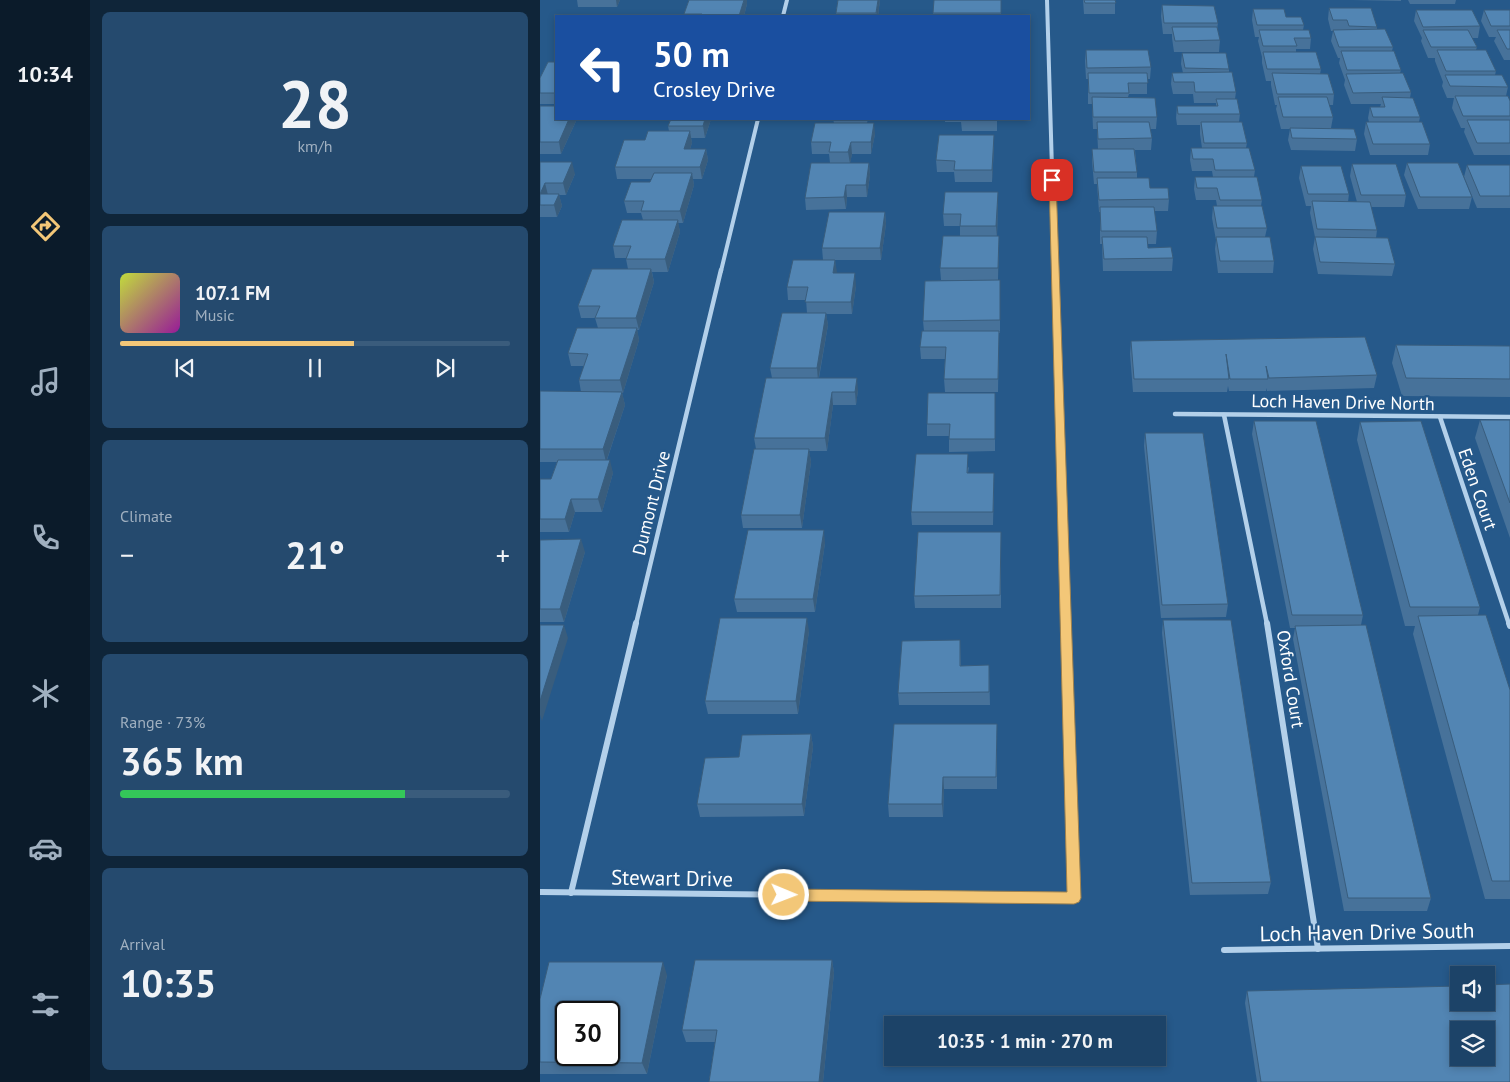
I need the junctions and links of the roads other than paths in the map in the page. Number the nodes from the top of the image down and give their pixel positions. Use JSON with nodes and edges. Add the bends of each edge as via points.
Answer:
{"nodes":[{"id":1,"x":787,"y":0,"type":"edge"},
{"id":2,"x":1047,"y":0,"type":"edge"},
{"id":3,"x":783,"y":15,"type":"edge"},
{"id":4,"x":758,"y":120,"type":"edge"},
{"id":5,"x":1176,"y":414,"type":"dead end"},
{"id":6,"x":1224,"y":415,"type":"junction"},
{"id":7,"x":1440,"y":417,"type":"junction"},
{"id":8,"x":1510,"y":417,"type":"edge"},
{"id":9,"x":1510,"y":626,"type":"edge"},
{"id":10,"x":540,"y":892,"type":"edge"},
{"id":11,"x":571,"y":893,"type":"junction"},
{"id":12,"x":1510,"y":946,"type":"edge"},
{"id":13,"x":1318,"y":949,"type":"junction"},
{"id":14,"x":1224,"y":950,"type":"dead end"}],
"edges":[{"from":1,"to":3,"type":"street"},
{"from":2,"to":11,"type":"street","name":"Stewart Drive","via":[[1074,898]]},
{"from":4,"to":11,"type":"street","name":"Dumont Drive"},
{"from":5,"to":6,"type":"street","name":"Loch Haven Drive North"},
{"from":6,"to":7,"type":"street","name":"Loch Haven Drive North"},
{"from":6,"to":13,"type":"street","name":"Oxford Court","via":[[1270,637]]},
{"from":7,"to":8,"type":"street","name":"Loch Haven Drive North"},
{"from":7,"to":9,"type":"street","name":"Eden Court"},
{"from":10,"to":11,"type":"street","name":"Stewart Drive"},
{"from":12,"to":13,"type":"street","name":"Loch Haven Drive South"},
{"from":13,"to":14,"type":"street","name":"Loch Haven Drive South"}]}
